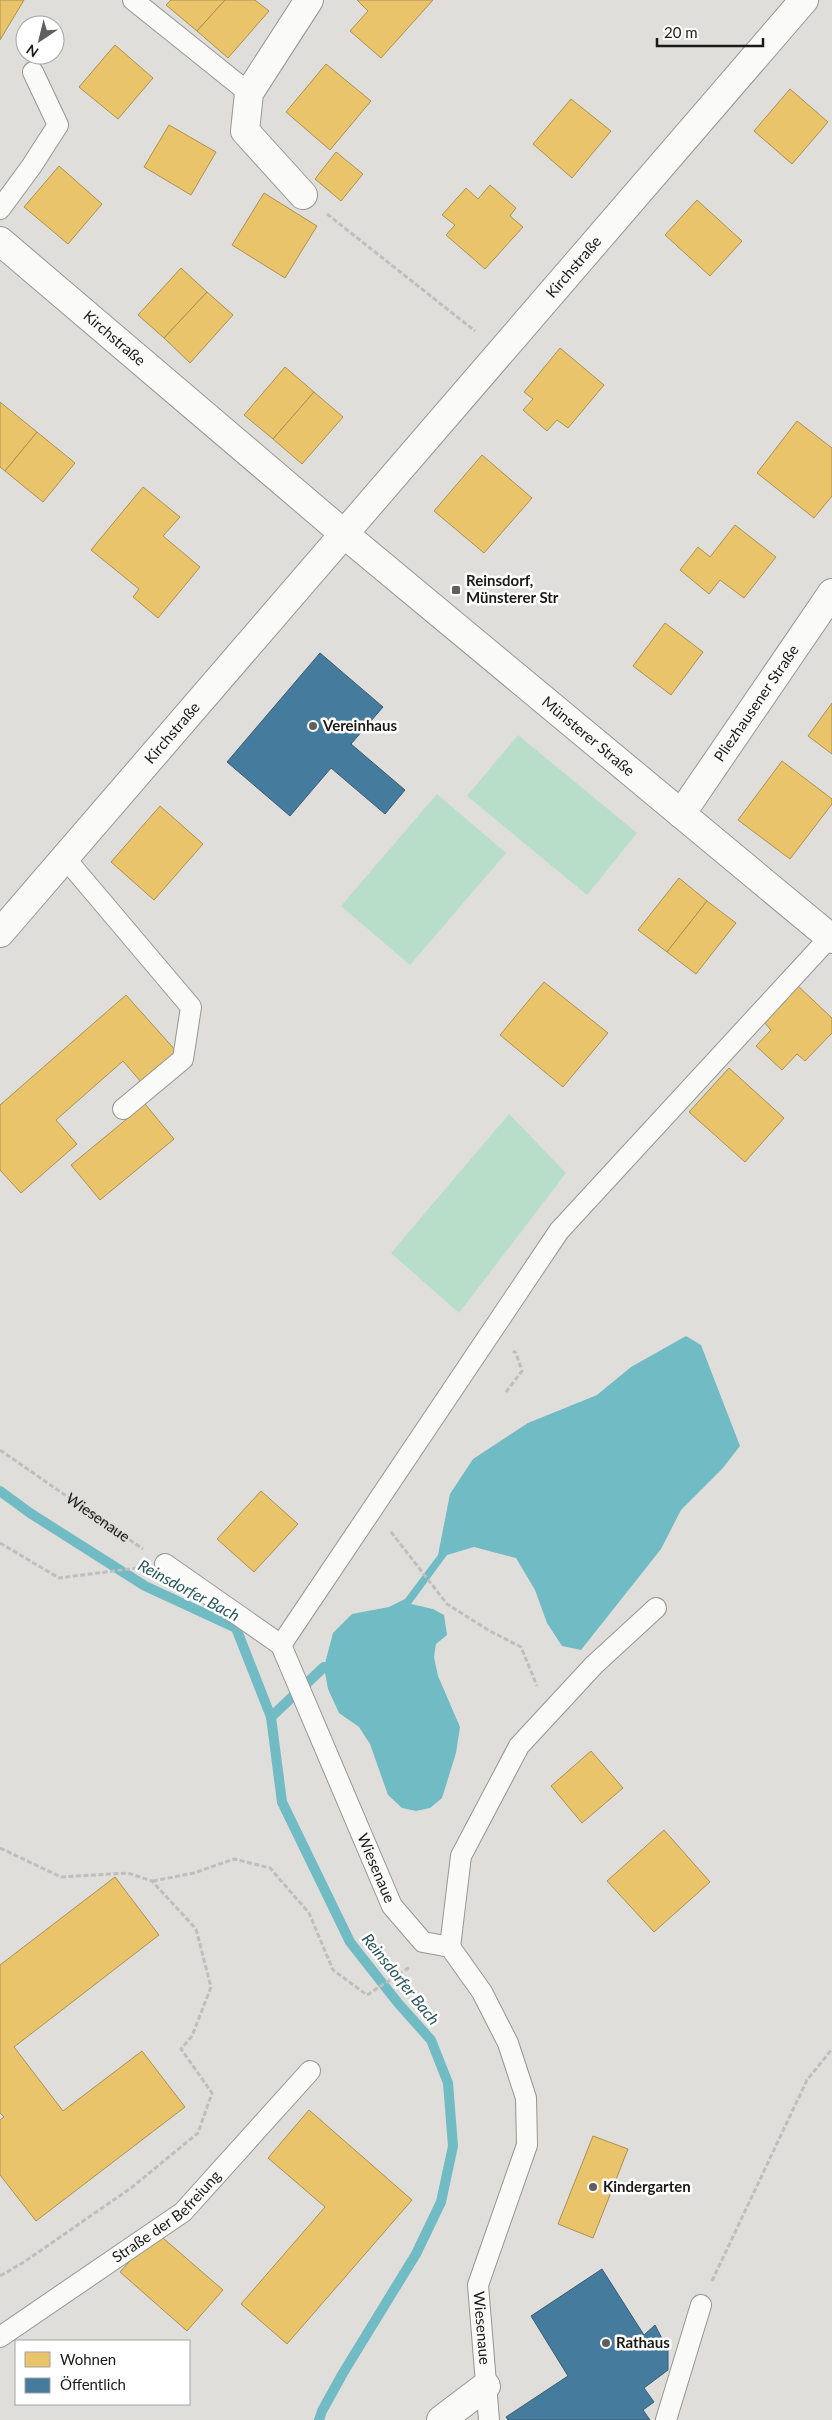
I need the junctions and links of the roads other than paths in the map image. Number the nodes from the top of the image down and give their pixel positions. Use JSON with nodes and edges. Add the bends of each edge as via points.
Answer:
{"nodes":[{"id":1,"x":133,"y":0,"type":"edge"},
{"id":2,"x":309,"y":0,"type":"edge"},
{"id":3,"x":804,"y":0,"type":"edge"},
{"id":4,"x":34,"y":72,"type":"dead end"},
{"id":5,"x":249,"y":93,"type":"junction"},
{"id":6,"x":303,"y":195,"type":"road end"},
{"id":7,"x":0,"y":209,"type":"edge"},
{"id":8,"x":0,"y":241,"type":"edge"},
{"id":9,"x":343,"y":533,"type":"junction"},
{"id":10,"x":832,"y":593,"type":"edge"},
{"id":11,"x":681,"y":814,"type":"junction"},
{"id":12,"x":65,"y":858,"type":"junction"},
{"id":13,"x":0,"y":933,"type":"edge"},
{"id":14,"x":831,"y":938,"type":"edge"},
{"id":15,"x":123,"y":1109,"type":"dead end"},
{"id":16,"x":165,"y":1564,"type":"road end"},
{"id":17,"x":656,"y":1608,"type":"dead end"},
{"id":18,"x":281,"y":1646,"type":"junction"},
{"id":19,"x":450,"y":1946,"type":"junction"},
{"id":20,"x":310,"y":2071,"type":"dead end"},
{"id":21,"x":701,"y":2306,"type":"road end"},
{"id":22,"x":0,"y":2337,"type":"edge"},
{"id":23,"x":486,"y":2386,"type":"junction"},
{"id":24,"x":441,"y":2420,"type":"edge"},
{"id":25,"x":489,"y":2420,"type":"edge"},
{"id":26,"x":666,"y":2420,"type":"edge"}],
"edges":[{"from":1,"to":5,"type":"lane"},
{"from":2,"to":5,"type":"street"},
{"from":3,"to":9,"type":"street","name":"Kirchstraße"},
{"from":4,"to":7,"type":"lane","via":[[58,124]]},
{"from":5,"to":6,"type":"street","via":[[245,132]]},
{"from":8,"to":9,"type":"street","name":"Kirchstraße"},
{"from":9,"to":11,"type":"street","name":"Münsterer Straße"},
{"from":9,"to":12,"type":"street","name":"Kirchstraße"},
{"from":10,"to":11,"type":"street","name":"Pliezhausener Straße"},
{"from":11,"to":14,"type":"street","name":"Münsterer Straße"},
{"from":12,"to":13,"type":"street","name":"Kirchstraße"},
{"from":12,"to":15,"type":"lane","via":[[191,1008],[183,1059]]},
{"from":14,"to":18,"type":"lane","via":[[559,1231]]},
{"from":16,"to":18,"type":"lane"},
{"from":17,"to":19,"type":"lane","via":[[594,1665],[519,1746],[461,1856]]},
{"from":18,"to":19,"type":"lane","name":"Wiesenaue","via":[[392,1906],[423,1942]]},
{"from":19,"to":23,"type":"lane","name":"Wiesenaue","via":[[482,1992],[503,2034],[526,2098],[526,2145],[478,2285]]},
{"from":20,"to":22,"type":"lane","name":"Straße der Befreiung","via":[[183,2212]]},
{"from":21,"to":26,"type":"lane"},
{"from":23,"to":24,"type":"street","name":"Wiesenaue"},
{"from":23,"to":25,"type":"lane","name":"Wiesenaue"}]}
